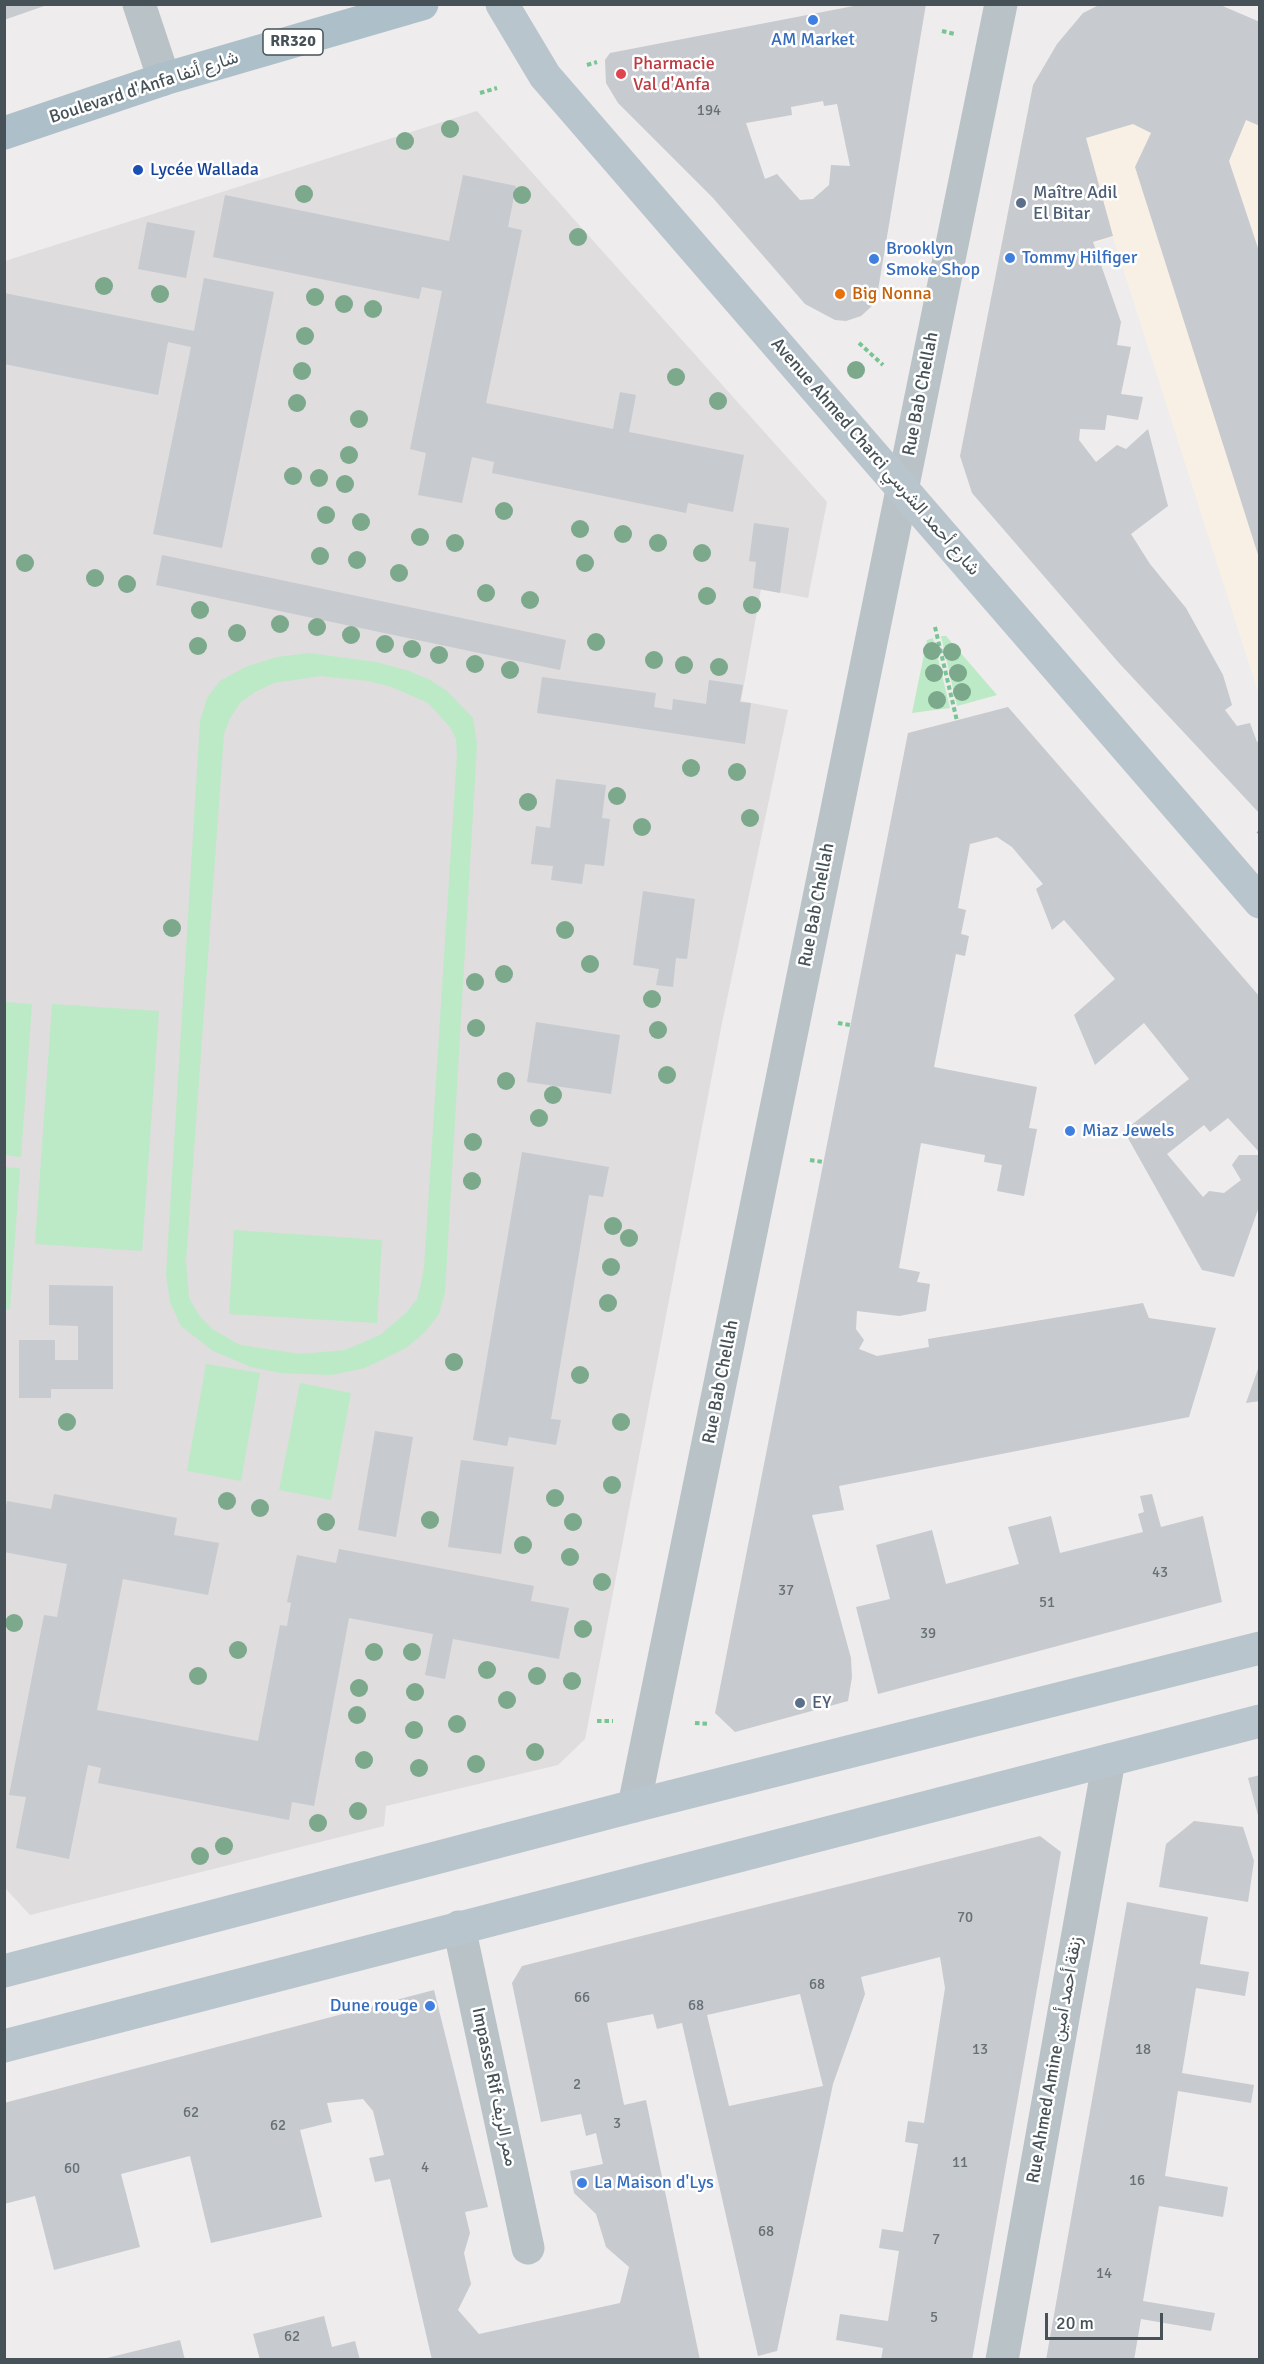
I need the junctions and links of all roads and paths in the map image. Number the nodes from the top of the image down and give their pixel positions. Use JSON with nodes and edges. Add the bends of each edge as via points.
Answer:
{"nodes":[{"id":1,"x":139,"y":4,"type":"edge"},
{"id":2,"x":422,"y":4,"type":"edge"},
{"id":3,"x":502,"y":4,"type":"edge"},
{"id":4,"x":1001,"y":4,"type":"edge"},
{"id":5,"x":942,"y":31,"type":"dead end"},
{"id":6,"x":955,"y":34,"type":"dead end"},
{"id":7,"x":597,"y":62,"type":"dead end"},
{"id":8,"x":587,"y":65,"type":"dead end"},
{"id":9,"x":164,"y":79,"type":"junction"},
{"id":10,"x":497,"y":88,"type":"dead end"},
{"id":11,"x":480,"y":93,"type":"dead end"},
{"id":12,"x":4,"y":133,"type":"edge"},
{"id":13,"x":859,"y":343,"type":"dead end"},
{"id":14,"x":883,"y":365,"type":"dead end"},
{"id":15,"x":902,"y":489,"type":"junction"},
{"id":16,"x":935,"y":627,"type":"dead end"},
{"id":17,"x":957,"y":721,"type":"dead end"},
{"id":18,"x":1260,"y":902,"type":"edge"},
{"id":19,"x":838,"y":1023,"type":"dead end"},
{"id":20,"x":850,"y":1025,"type":"dead end"},
{"id":21,"x":810,"y":1160,"type":"dead end"},
{"id":22,"x":824,"y":1162,"type":"dead end"},
{"id":23,"x":1260,"y":1648,"type":"edge"},
{"id":24,"x":597,"y":1721,"type":"dead end"},
{"id":25,"x":613,"y":1721,"type":"dead end"},
{"id":26,"x":1260,"y":1721,"type":"edge"},
{"id":27,"x":695,"y":1723,"type":"dead end"},
{"id":28,"x":710,"y":1724,"type":"dead end"},
{"id":29,"x":1109,"y":1760,"type":"junction"},
{"id":30,"x":634,"y":1806,"type":"junction"},
{"id":31,"x":459,"y":1927,"type":"junction"},
{"id":32,"x":4,"y":1971,"type":"edge"},
{"id":33,"x":4,"y":2046,"type":"edge"},
{"id":34,"x":528,"y":2248,"type":"dead end"},
{"id":35,"x":1002,"y":2360,"type":"edge"}],
"edges":[{"from":1,"to":9,"type":"street"},
{"from":2,"to":9,"type":"main road","name":"Boulevard d'Anfa شارع أنفا","number":"RR320"},
{"from":3,"to":15,"type":"main road","name":"Avenue Ahmed Charci شارع أحمد الشرسي","via":[[545,76]]},
{"from":4,"to":15,"type":"street","name":"Rue Bab Chellah"},
{"from":5,"to":6,"type":"path"},
{"from":7,"to":8,"type":"path"},
{"from":9,"to":12,"type":"main road","name":"Boulevard d'Anfa شارع أنفا","number":"RR320"},
{"from":10,"to":11,"type":"path"},
{"from":13,"to":14,"type":"path"},
{"from":15,"to":18,"type":"main road","name":"Avenue Ahmed Charci شارع أحمد الشرسي"},
{"from":15,"to":30,"type":"street","name":"Rue Bab Chellah"},
{"from":16,"to":17,"type":"path"},
{"from":19,"to":20,"type":"path"},
{"from":21,"to":22,"type":"path"},
{"from":23,"to":30,"type":"main road"},
{"from":24,"to":25,"type":"path"},
{"from":26,"to":29,"type":"main road"},
{"from":27,"to":28,"type":"path"},
{"from":29,"to":31,"type":"main road"},
{"from":29,"to":35,"type":"street","name":"Rue Ahmed Amine زنقة أحمد أمين"},
{"from":30,"to":32,"type":"main road"},
{"from":31,"to":33,"type":"main road"},
{"from":31,"to":34,"type":"street","name":"Impasse Rif ممر الريف"}]}
